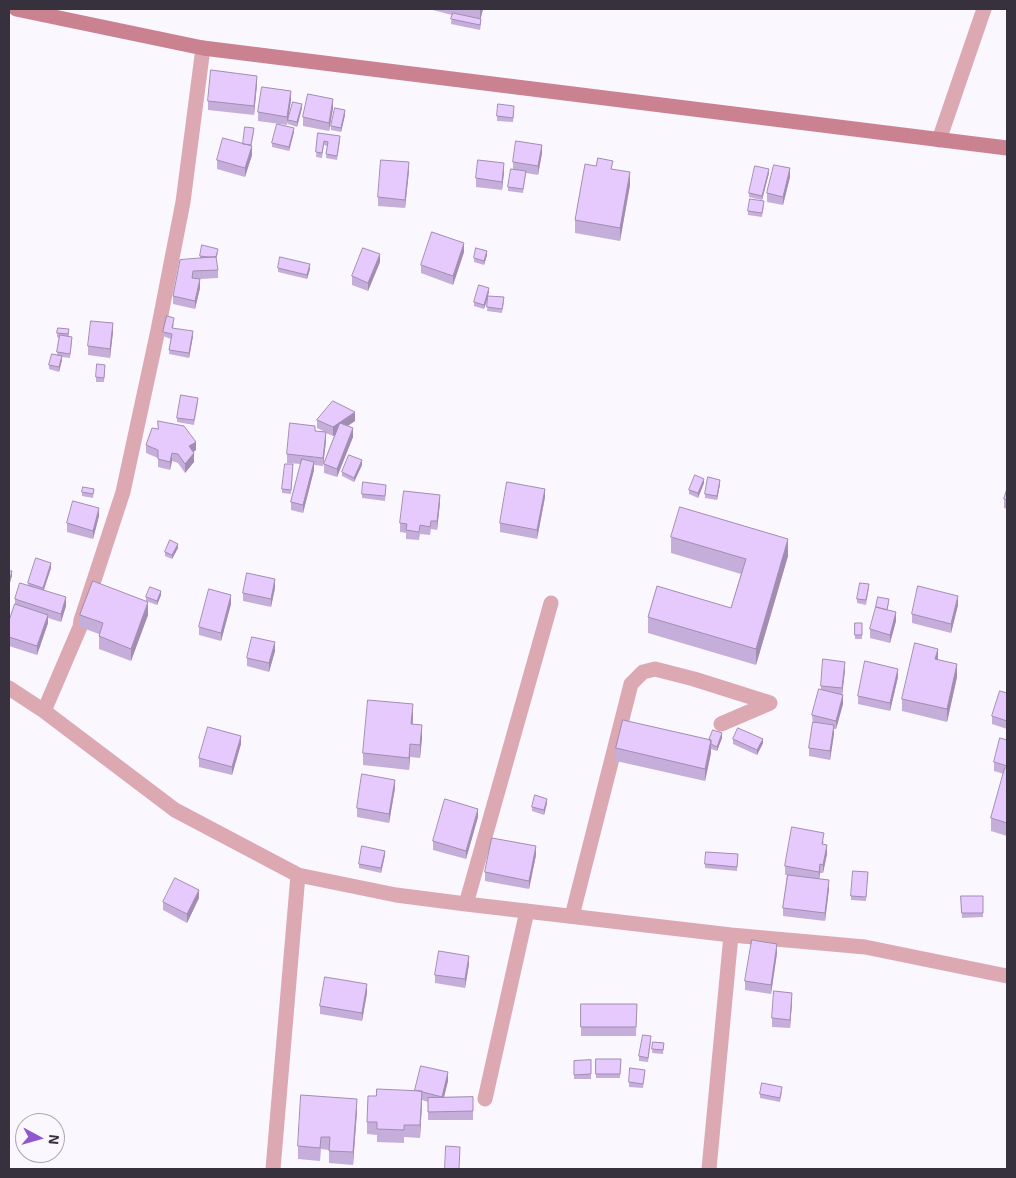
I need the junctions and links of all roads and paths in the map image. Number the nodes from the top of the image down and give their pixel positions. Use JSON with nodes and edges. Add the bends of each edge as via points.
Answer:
{"nodes":[{"id":1,"x":16,"y":9,"type":"edge"},
{"id":2,"x":984,"y":9,"type":"edge"},
{"id":3,"x":203,"y":48,"type":"junction"},
{"id":4,"x":939,"y":140,"type":"junction"},
{"id":5,"x":1007,"y":148,"type":"edge"},
{"id":6,"x":551,"y":602,"type":"dead end"},
{"id":7,"x":9,"y":688,"type":"edge"},
{"id":8,"x":44,"y":711,"type":"junction"},
{"id":9,"x":721,"y":724,"type":"dead end"},
{"id":10,"x":298,"y":876,"type":"junction"},
{"id":11,"x":466,"y":904,"type":"junction"},
{"id":12,"x":527,"y":911,"type":"junction"},
{"id":13,"x":572,"y":916,"type":"junction"},
{"id":14,"x":731,"y":935,"type":"junction"},
{"id":15,"x":1007,"y":976,"type":"edge"},
{"id":16,"x":485,"y":1099,"type":"dead end"},
{"id":17,"x":273,"y":1169,"type":"edge"},
{"id":18,"x":709,"y":1169,"type":"edge"}],
"edges":[{"from":1,"to":3,"type":"street"},
{"from":2,"to":4,"type":"street"},
{"from":3,"to":4,"type":"street"},
{"from":3,"to":8,"type":"street","via":[[183,202],[122,492],[80,627]]},
{"from":4,"to":5,"type":"street"},
{"from":6,"to":11,"type":"street"},
{"from":7,"to":8,"type":"street"},
{"from":8,"to":10,"type":"street","via":[[176,810]]},
{"from":9,"to":13,"type":"street","via":[[770,703],[655,669],[643,672],[631,684]]},
{"from":10,"to":11,"type":"street","via":[[396,895]]},
{"from":10,"to":17,"type":"street"},
{"from":11,"to":12,"type":"street"},
{"from":12,"to":13,"type":"street"},
{"from":12,"to":16,"type":"street"},
{"from":13,"to":14,"type":"street"},
{"from":14,"to":15,"type":"street","via":[[865,947]]},
{"from":14,"to":18,"type":"street"}]}
